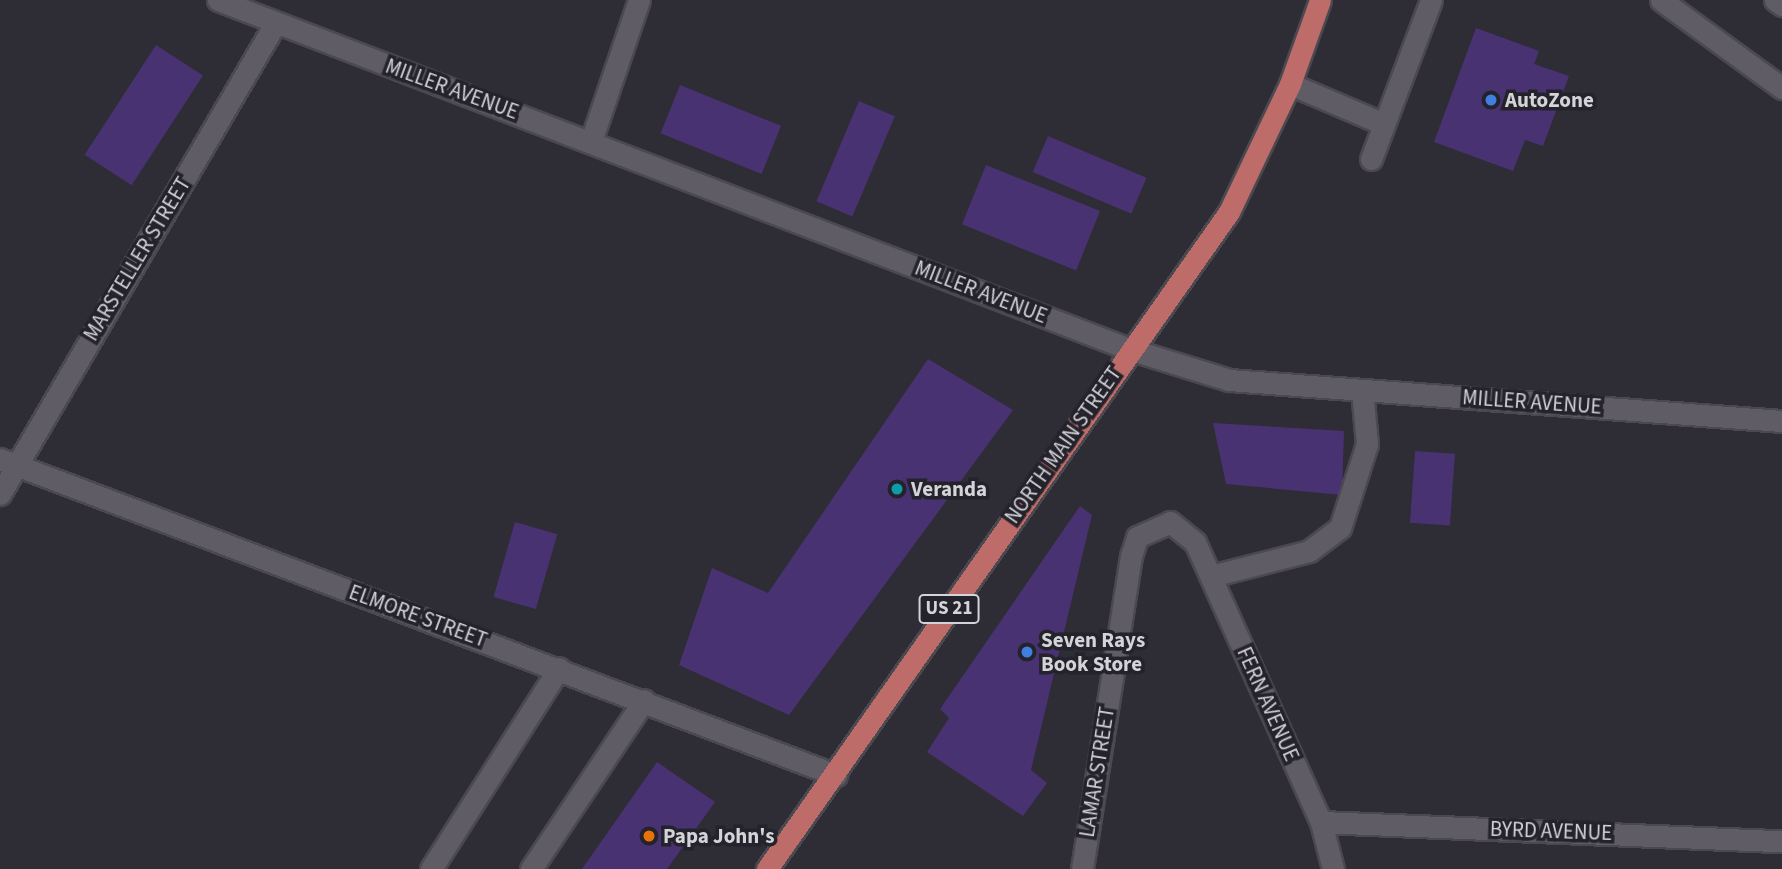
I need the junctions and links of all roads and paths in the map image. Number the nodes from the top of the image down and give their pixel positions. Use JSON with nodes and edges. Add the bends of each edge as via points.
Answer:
{"nodes":[{"id":1,"x":218,"y":0,"type":"edge"},
{"id":2,"x":639,"y":0,"type":"edge"},
{"id":3,"x":1320,"y":0,"type":"edge"},
{"id":4,"x":1430,"y":0,"type":"edge"},
{"id":5,"x":1661,"y":0,"type":"edge"},
{"id":6,"x":1775,"y":0,"type":"edge"},
{"id":7,"x":1782,"y":5,"type":"edge"},
{"id":8,"x":275,"y":24,"type":"junction"},
{"id":9,"x":1290,"y":84,"type":"junction"},
{"id":10,"x":1782,"y":88,"type":"edge"},
{"id":11,"x":1384,"y":124,"type":"junction"},
{"id":12,"x":591,"y":141,"type":"junction"},
{"id":13,"x":1371,"y":159,"type":"dead end"},
{"id":14,"x":1129,"y":349,"type":"junction"},
{"id":15,"x":1362,"y":390,"type":"junction"},
{"id":16,"x":1782,"y":421,"type":"edge"},
{"id":17,"x":7,"y":463,"type":"edge"},
{"id":18,"x":0,"y":494,"type":"edge"},
{"id":19,"x":1195,"y":542,"type":"joint"},
{"id":20,"x":1211,"y":576,"type":"junction"},
{"id":21,"x":559,"y":668,"type":"junction"},
{"id":22,"x":644,"y":700,"type":"junction"},
{"id":23,"x":836,"y":775,"type":"junction"},
{"id":24,"x":1321,"y":822,"type":"junction"},
{"id":25,"x":1782,"y":841,"type":"edge"},
{"id":26,"x":430,"y":869,"type":"edge"},
{"id":27,"x":531,"y":869,"type":"edge"},
{"id":28,"x":767,"y":869,"type":"edge"},
{"id":29,"x":1082,"y":869,"type":"edge"},
{"id":30,"x":1333,"y":869,"type":"edge"}],
"edges":[{"from":1,"to":8,"type":"street","name":"MILLER AVENUE"},
{"from":2,"to":12,"type":"street"},
{"from":3,"to":9,"type":"main road","name":"NORTH MAIN STREET","number":"US 21"},
{"from":4,"to":11,"type":"street"},
{"from":5,"to":10,"type":"street"},
{"from":6,"to":7,"type":"street"},
{"from":8,"to":12,"type":"street","name":"MILLER AVENUE"},
{"from":8,"to":17,"type":"street","name":"MARSTELLER STREET"},
{"from":9,"to":11,"type":"street"},
{"from":9,"to":14,"type":"main road","name":"NORTH MAIN STREET","number":"US 21","via":[[1229,212]]},
{"from":11,"to":13,"type":"street"},
{"from":12,"to":14,"type":"street","name":"MILLER AVENUE"},
{"from":14,"to":15,"type":"street","name":"MILLER AVENUE","via":[[1229,380]]},
{"from":14,"to":23,"type":"main road","name":"NORTH MAIN STREET","number":"US 21"},
{"from":15,"to":16,"type":"street","name":"MILLER AVENUE"},
{"from":15,"to":20,"type":"street","via":[[1367,443],[1340,528],[1309,551]]},
{"from":17,"to":18,"type":"street","name":"MARSTELLER STREET"},
{"from":17,"to":21,"type":"street","name":"ELMORE STREET"},
{"from":19,"to":20,"type":"street","name":"FERN AVENUE"},
{"from":19,"to":29,"type":"street","name":"LAMAR STREET","via":[[1170,522],[1137,537]]},
{"from":20,"to":24,"type":"street","name":"FERN AVENUE"},
{"from":21,"to":22,"type":"street","name":"ELMORE STREET"},
{"from":21,"to":26,"type":"street"},
{"from":22,"to":23,"type":"street","name":"ELMORE STREET"},
{"from":22,"to":27,"type":"street"},
{"from":23,"to":28,"type":"main road","name":"NORTH MAIN STREET","number":"US 21"},
{"from":24,"to":25,"type":"street","name":"BYRD AVENUE"},
{"from":24,"to":30,"type":"street","name":"FERN AVENUE"}]}
